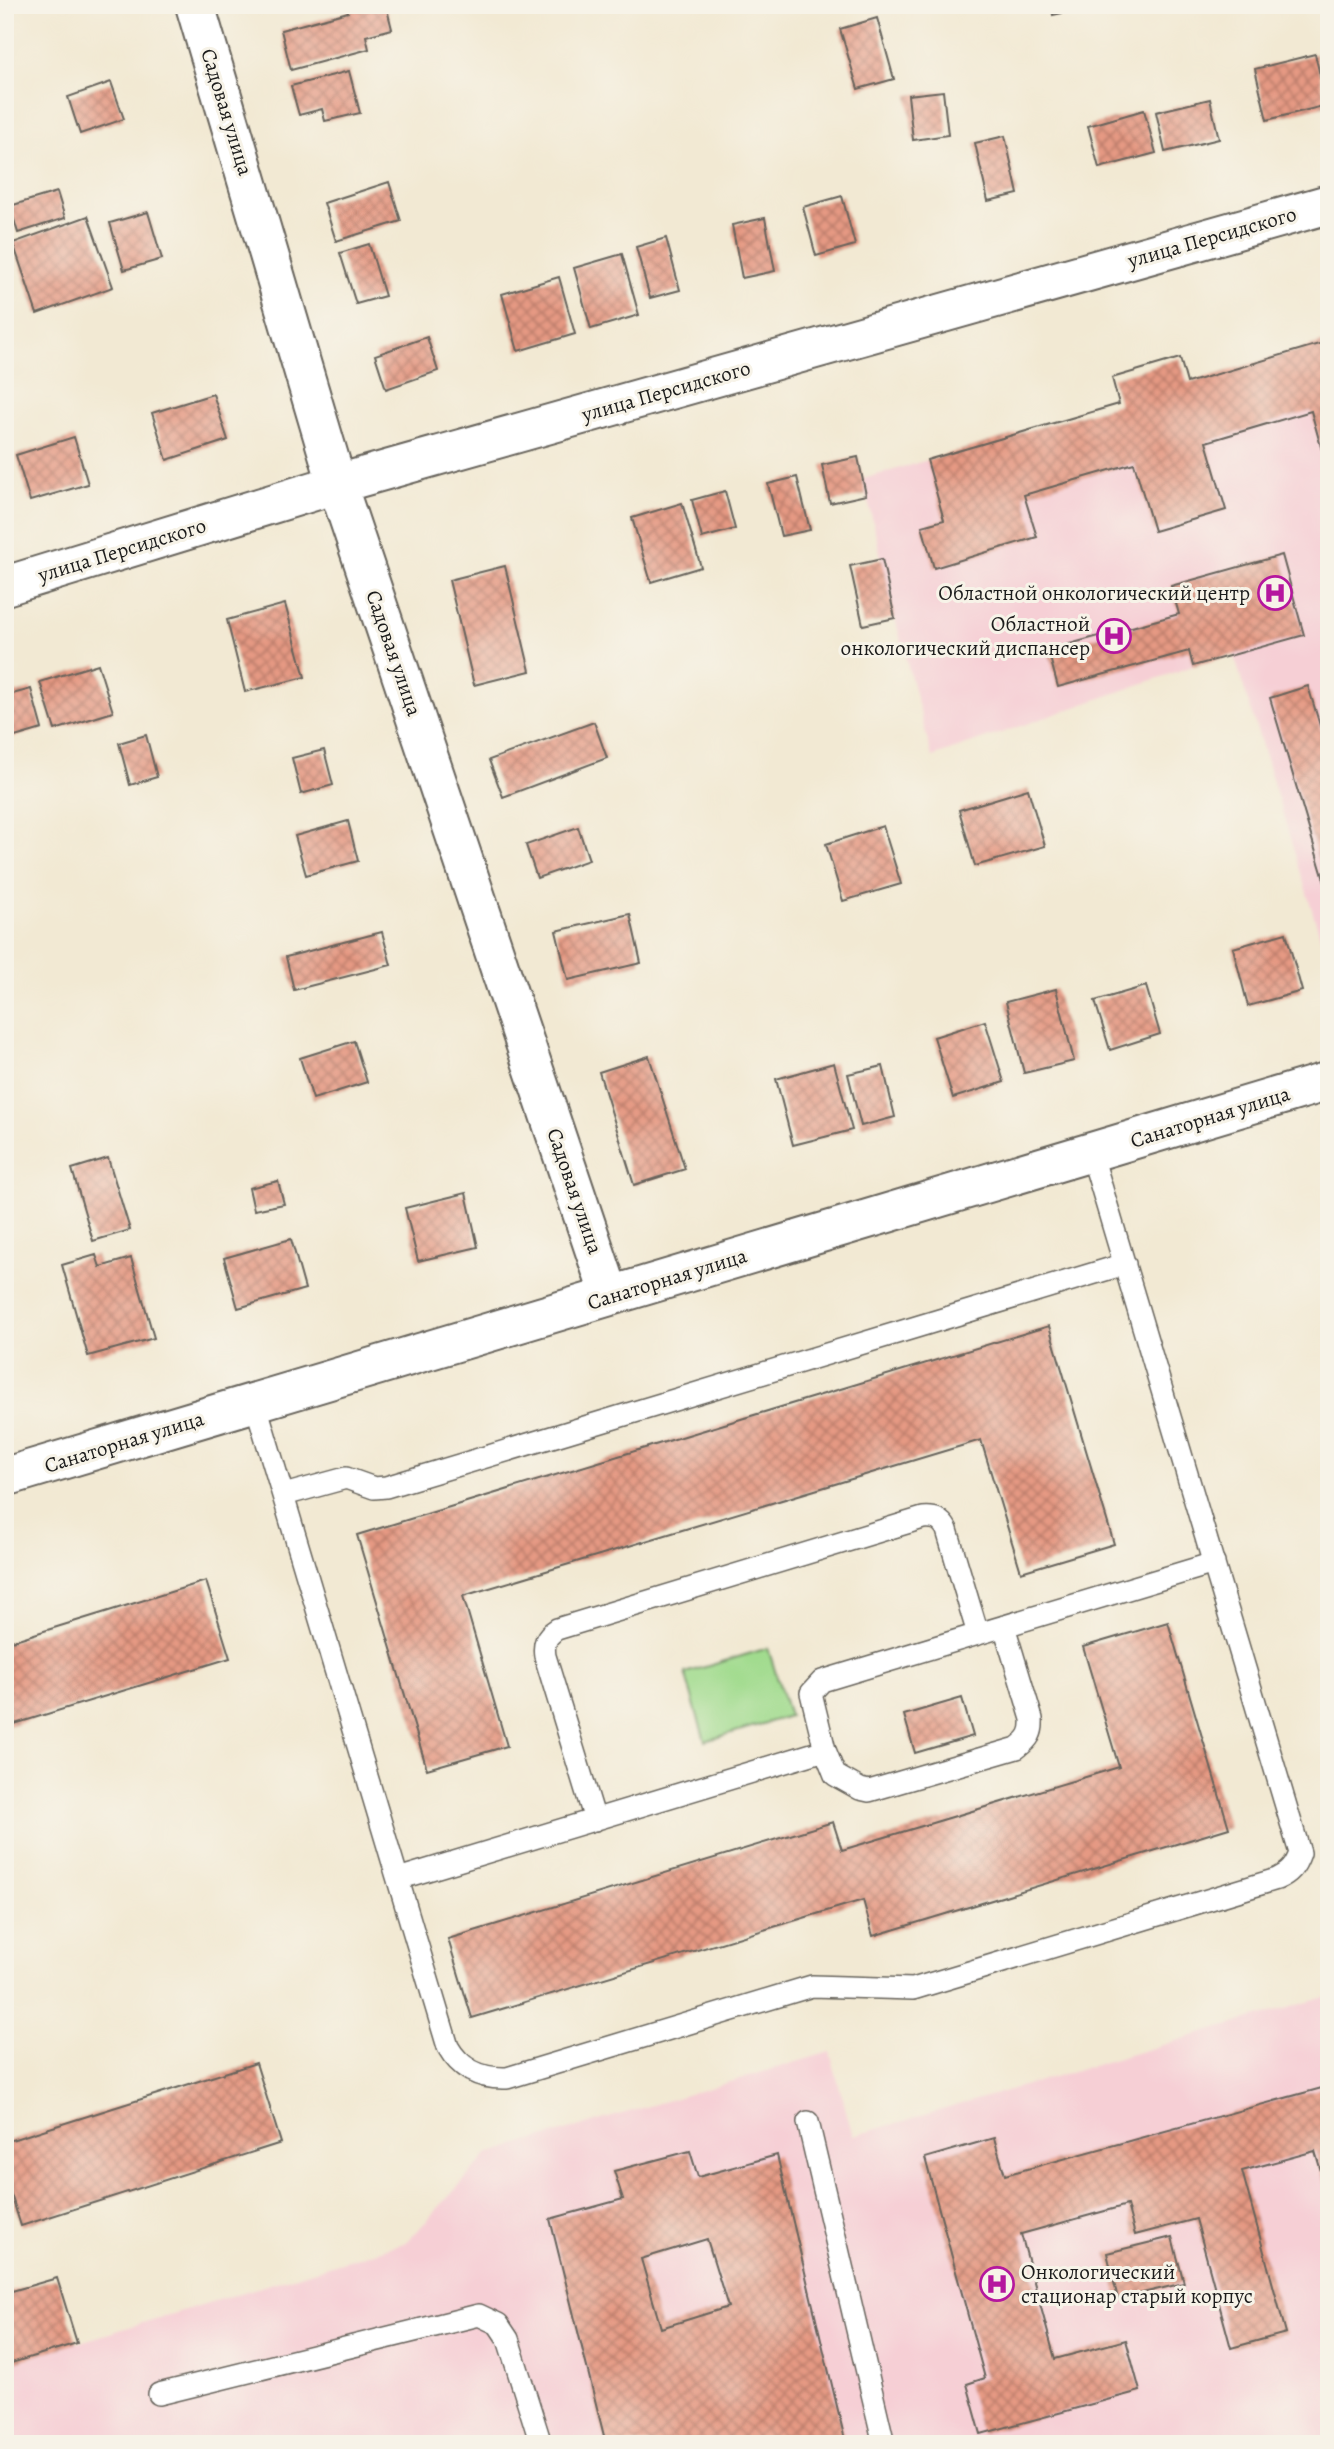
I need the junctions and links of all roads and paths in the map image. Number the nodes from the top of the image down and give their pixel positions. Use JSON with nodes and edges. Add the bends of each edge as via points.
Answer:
{"nodes":[{"id":1,"x":195,"y":5,"type":"edge"},
{"id":2,"x":1329,"y":204,"type":"edge"},
{"id":3,"x":337,"y":484,"type":"junction"},
{"id":4,"x":5,"y":586,"type":"edge"},
{"id":5,"x":1329,"y":1081,"type":"edge"},
{"id":6,"x":1091,"y":1152,"type":"junction"},
{"id":7,"x":1125,"y":1264,"type":"junction"},
{"id":8,"x":610,"y":1296,"type":"junction"},
{"id":9,"x":255,"y":1402,"type":"junction"},
{"id":10,"x":5,"y":1477,"type":"edge"},
{"id":11,"x":284,"y":1495,"type":"junction"},
{"id":12,"x":1214,"y":1563,"type":"junction"},
{"id":13,"x":1004,"y":1626,"type":"junction"},
{"id":14,"x":978,"y":1634,"type":"junction"},
{"id":15,"x":825,"y":1750,"type":"junction"},
{"id":16,"x":594,"y":1820,"type":"junction"},
{"id":17,"x":398,"y":1879,"type":"junction"},
{"id":18,"x":808,"y":2122,"type":"dead end"},
{"id":19,"x":159,"y":2394,"type":"dead end"},
{"id":20,"x":541,"y":2444,"type":"edge"},
{"id":21,"x":884,"y":2444,"type":"edge"}],
"edges":[{"from":1,"to":3,"type":"street","name":"Садовая улица"},
{"from":2,"to":3,"type":"street","name":"улица Персидского"},
{"from":3,"to":4,"type":"street","name":"улица Персидского"},
{"from":3,"to":8,"type":"street","name":"Садовая улица"},
{"from":5,"to":6,"type":"street","name":"Санаторная улица"},
{"from":6,"to":7,"type":"lane"},
{"from":6,"to":8,"type":"street","name":"Санаторная улица"},
{"from":7,"to":11,"type":"lane","via":[[386,1487],[374,1488],[346,1478]]},
{"from":7,"to":12,"type":"lane"},
{"from":8,"to":9,"type":"street","name":"Санаторная улица"},
{"from":9,"to":10,"type":"street","name":"Санаторная улица"},
{"from":9,"to":11,"type":"lane"},
{"from":11,"to":17,"type":"lane"},
{"from":12,"to":13,"type":"lane"},
{"from":12,"to":17,"type":"lane","via":[[1300,1853],[1289,1874],[1277,1880],[913,1989],[812,1986],[492,2079],[474,2074],[456,2061],[448,2047]]},
{"from":13,"to":14,"type":"lane"},
{"from":13,"to":15,"type":"lane","via":[[1032,1719],[1027,1740],[1017,1748],[869,1791],[835,1775]]},
{"from":14,"to":15,"type":"lane","via":[[817,1684],[811,1693],[812,1703]]},
{"from":14,"to":16,"type":"lane","via":[[947,1530],[933,1517],[557,1629],[544,1645],[545,1656]]},
{"from":15,"to":16,"type":"lane"},
{"from":16,"to":17,"type":"lane"},
{"from":18,"to":21,"type":"lane"},
{"from":19,"to":20,"type":"lane","via":[[479,2315],[498,2323],[508,2339]]}]}
